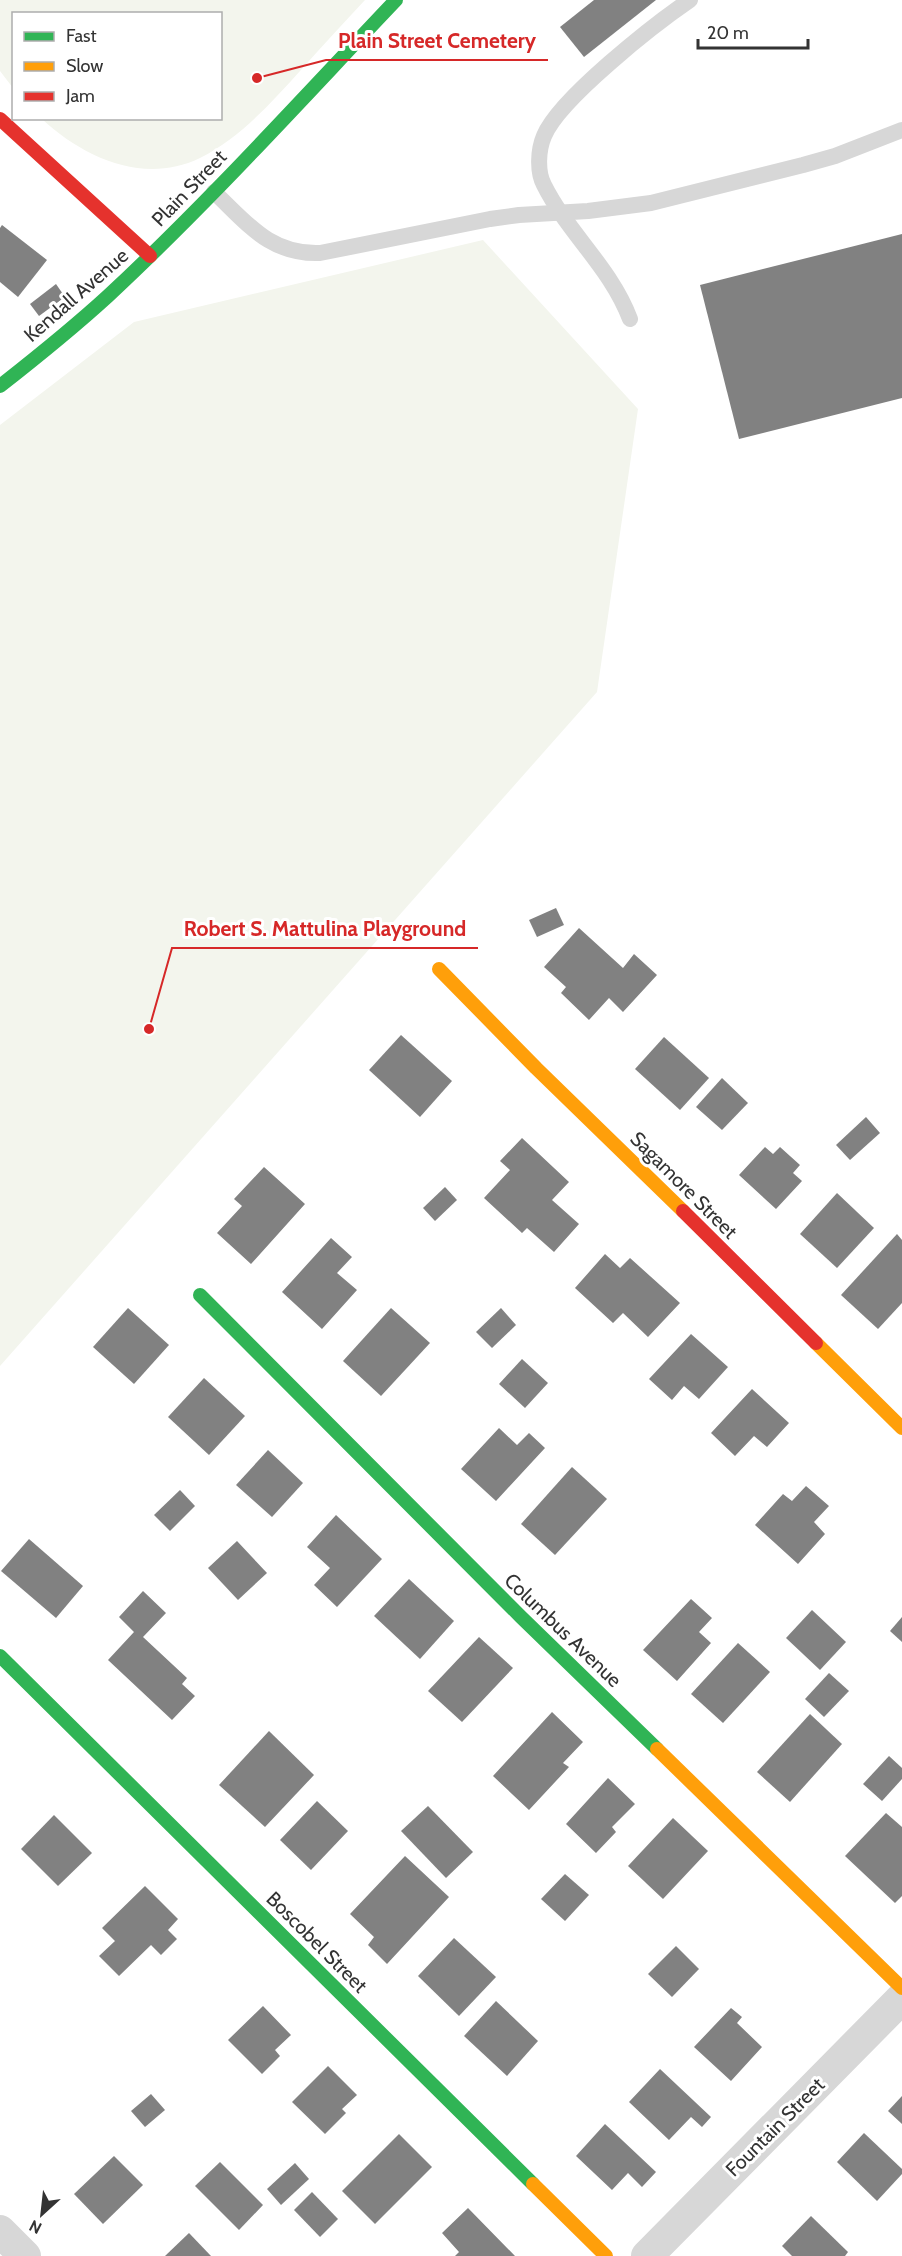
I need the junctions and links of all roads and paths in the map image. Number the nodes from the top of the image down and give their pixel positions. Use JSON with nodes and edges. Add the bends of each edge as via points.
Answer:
{"nodes":[{"id":1,"x":396,"y":0,"type":"edge"},
{"id":2,"x":690,"y":0,"type":"edge"},
{"id":3,"x":0,"y":119,"type":"edge"},
{"id":4,"x":902,"y":130,"type":"edge"},
{"id":5,"x":214,"y":192,"type":"junction"},
{"id":6,"x":561,"y":213,"type":"junction"},
{"id":7,"x":150,"y":256,"type":"junction"},
{"id":8,"x":630,"y":319,"type":"dead end"},
{"id":9,"x":0,"y":386,"type":"edge"},
{"id":10,"x":440,"y":969,"type":"dead end"},
{"id":11,"x":200,"y":1295,"type":"dead end"},
{"id":12,"x":902,"y":1428,"type":"edge"},
{"id":13,"x":0,"y":1656,"type":"edge"},
{"id":14,"x":902,"y":1988,"type":"edge"},
{"id":15,"x":902,"y":1998,"type":"edge"},
{"id":16,"x":0,"y":2231,"type":"edge"},
{"id":17,"x":25,"y":2256,"type":"edge"},
{"id":18,"x":606,"y":2256,"type":"edge"},
{"id":19,"x":647,"y":2256,"type":"edge"}],
"edges":[{"from":1,"to":5,"type":"street","name":"Plain Street"},
{"from":2,"to":6,"type":"lane","via":[[592,80],[564,108],[544,136],[539,166],[542,182]]},
{"from":3,"to":7,"type":"street","name":"Plain Street"},
{"from":4,"to":6,"type":"lane","via":[[803,165],[651,203]]},
{"from":5,"to":6,"type":"lane","via":[[270,242],[304,253],[490,219]]},
{"from":5,"to":7,"type":"street","name":"Plain Street"},
{"from":6,"to":8,"type":"lane","via":[[614,284]]},
{"from":7,"to":9,"type":"street","name":"Kendall Avenue","via":[[74,326]]},
{"from":10,"to":12,"type":"street","name":"Sagamore Street"},
{"from":11,"to":14,"type":"street","name":"Columbus Avenue","via":[[504,1601]]},
{"from":13,"to":18,"type":"street","name":"Boscobel Street"},
{"from":15,"to":19,"type":"street","name":"Fountain Street"},
{"from":16,"to":17,"type":"street"}]}
